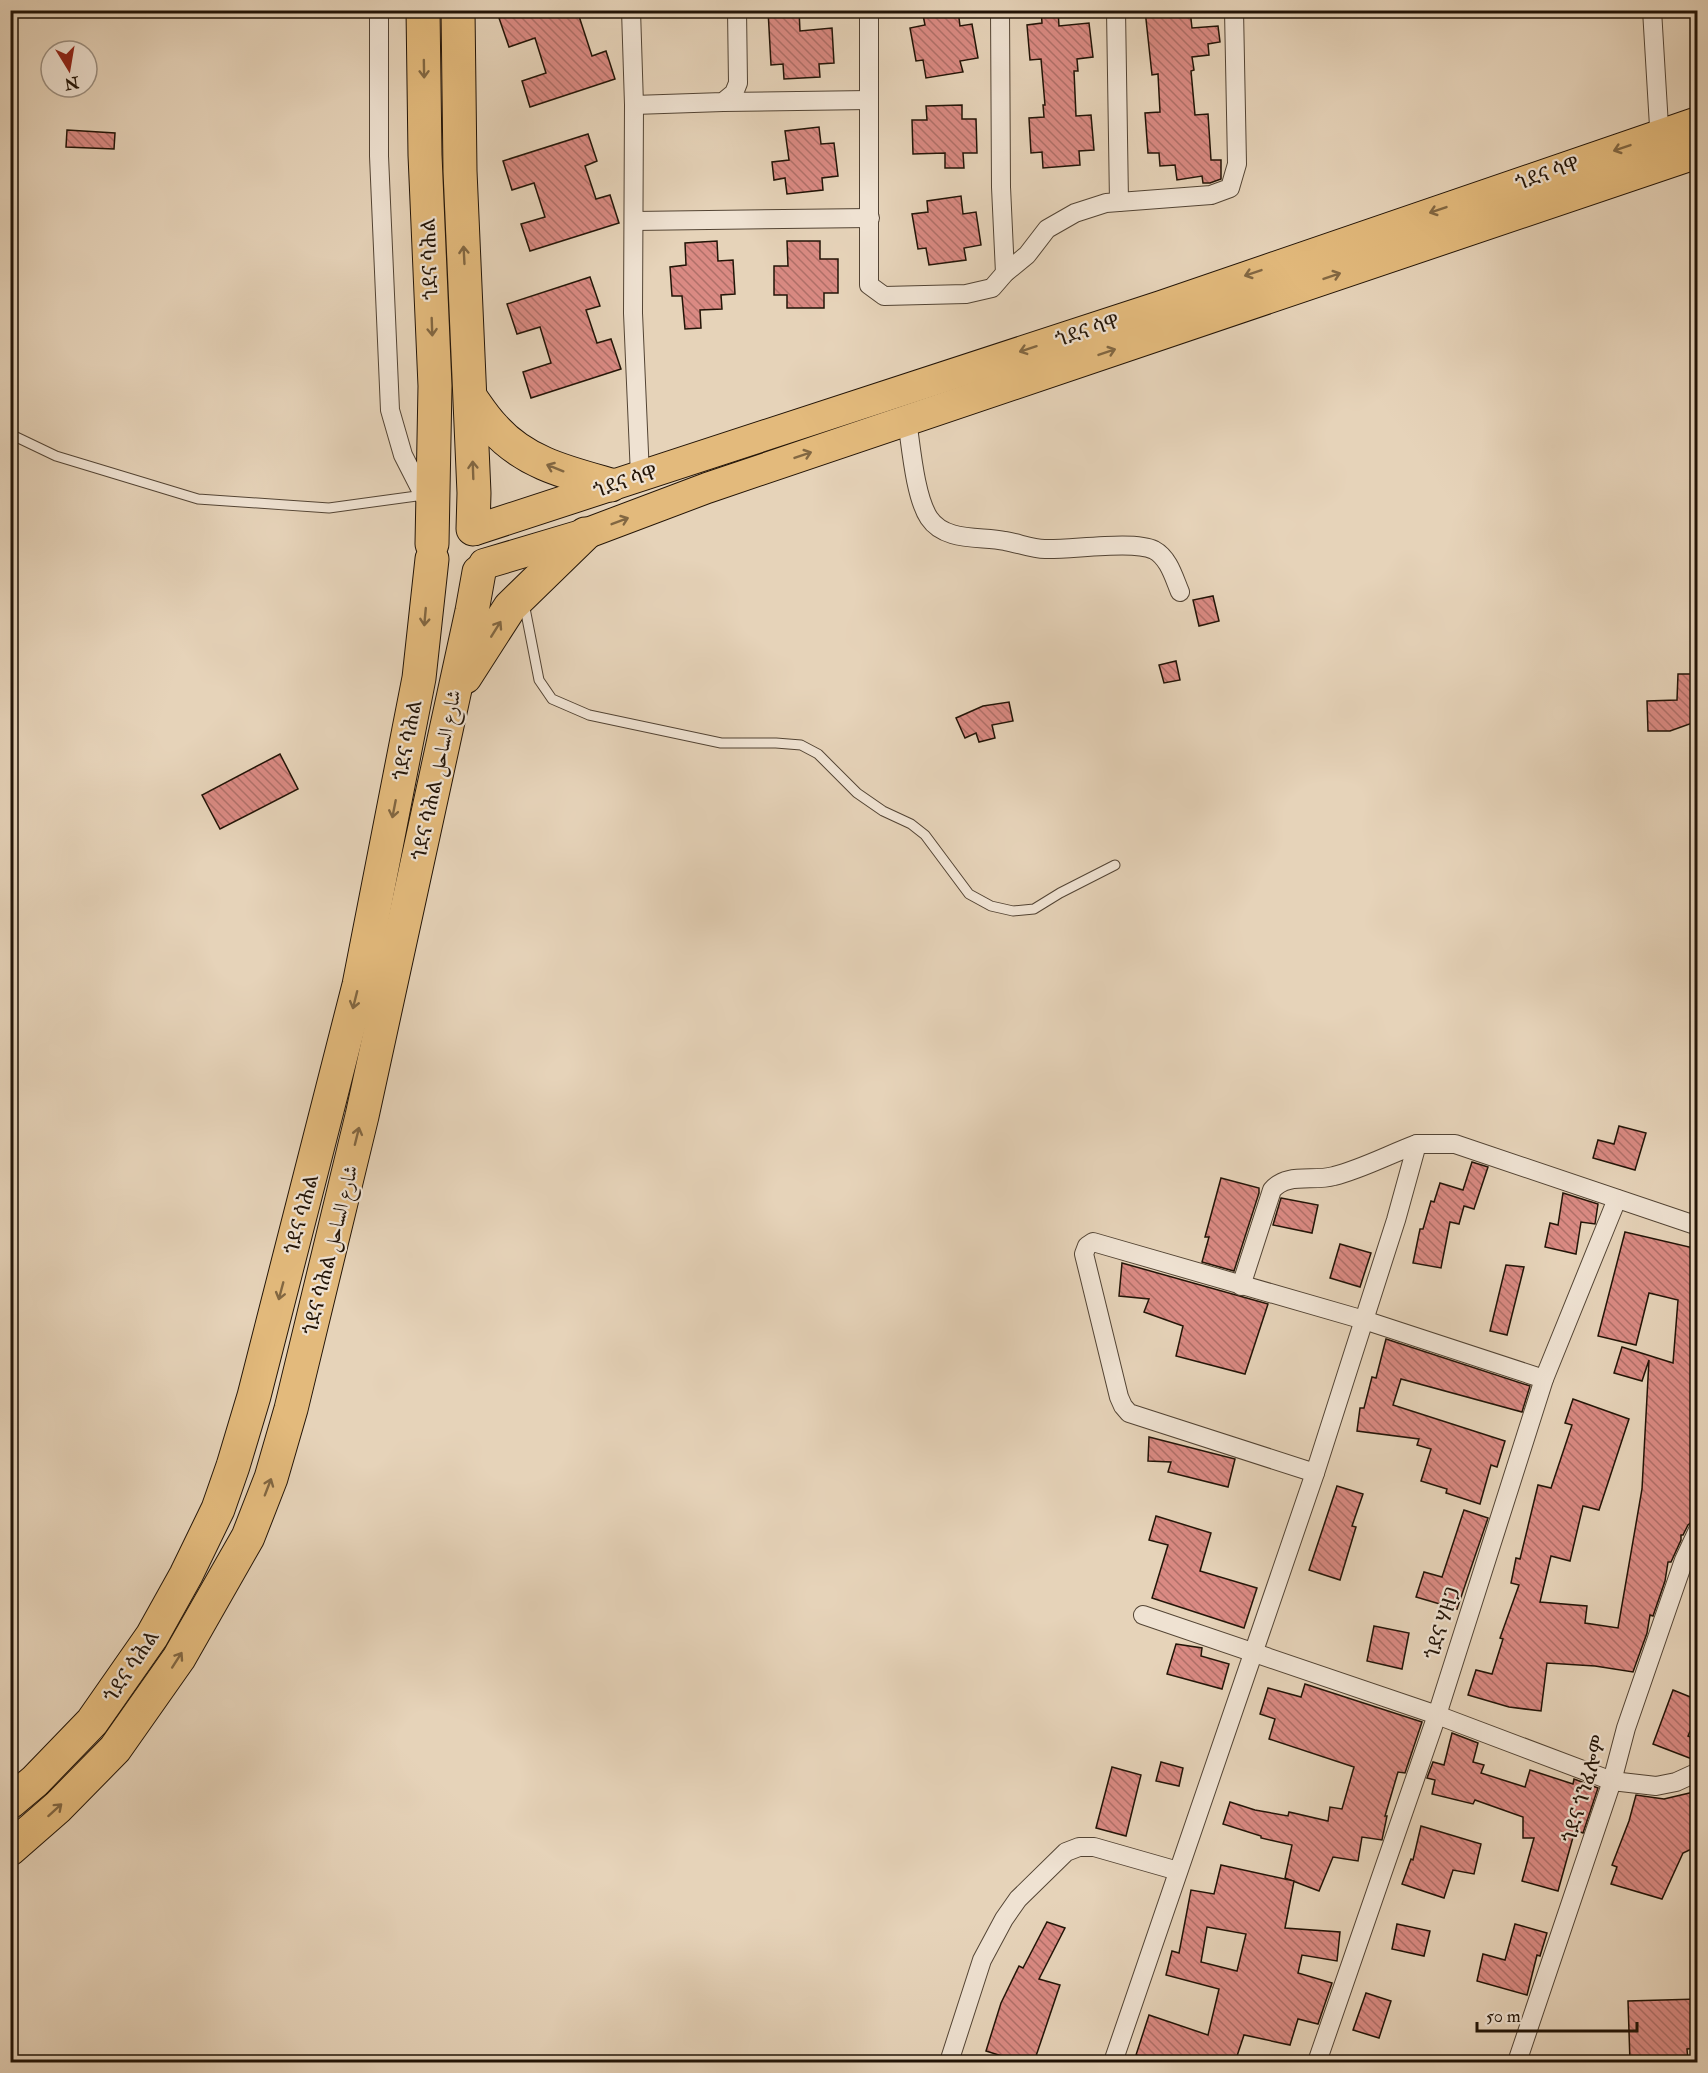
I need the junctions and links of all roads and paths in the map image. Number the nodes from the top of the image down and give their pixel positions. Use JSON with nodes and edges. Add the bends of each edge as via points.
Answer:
{"nodes":[{"id":1,"x":379,"y":10,"type":"edge"},
{"id":2,"x":423,"y":10,"type":"edge"},
{"id":3,"x":458,"y":10,"type":"edge"},
{"id":4,"x":631,"y":10,"type":"edge"},
{"id":5,"x":737,"y":10,"type":"edge"},
{"id":6,"x":869,"y":10,"type":"edge"},
{"id":7,"x":1000,"y":10,"type":"edge"},
{"id":8,"x":1116,"y":10,"type":"edge"},
{"id":9,"x":1233,"y":10,"type":"edge"},
{"id":10,"x":1652,"y":10,"type":"edge"},
{"id":11,"x":869,"y":100,"type":"junction"},
{"id":12,"x":723,"y":102,"type":"junction"},
{"id":13,"x":634,"y":105,"type":"junction"},
{"id":14,"x":1698,"y":122,"type":"edge"},
{"id":15,"x":1659,"y":135,"type":"junction"},
{"id":16,"x":1698,"y":153,"type":"edge"},
{"id":17,"x":1661,"y":166,"type":"junction"},
{"id":18,"x":1119,"y":202,"type":"junction"},
{"id":19,"x":870,"y":218,"type":"junction"},
{"id":20,"x":634,"y":221,"type":"junction"},
{"id":21,"x":1005,"y":273,"type":"junction"},
{"id":22,"x":471,"y":398,"type":"junction"},
{"id":23,"x":907,"y":420,"type":"junction"},
{"id":24,"x":10,"y":434,"type":"edge"},
{"id":25,"x":626,"y":480,"type":"junction"},
{"id":26,"x":430,"y":528,"type":"junction"},
{"id":27,"x":474,"y":530,"type":"junction"},
{"id":28,"x":585,"y":534,"type":"junction"},
{"id":29,"x":481,"y":568,"type":"junction"},
{"id":30,"x":1180,"y":592,"type":"dead end"},
{"id":31,"x":523,"y":595,"type":"junction"},
{"id":32,"x":453,"y":696,"type":"junction"},
{"id":33,"x":406,"y":747,"type":"junction"},
{"id":34,"x":440,"y":754,"type":"junction"},
{"id":35,"x":1115,"y":865,"type":"dead end"},
{"id":36,"x":342,"y":1055,"type":"junction"},
{"id":37,"x":374,"y":1063,"type":"junction"},
{"id":38,"x":1417,"y":1144,"type":"junction"},
{"id":39,"x":1617,"y":1199,"type":"junction"},
{"id":40,"x":1698,"y":1226,"type":"edge"},
{"id":41,"x":1241,"y":1286,"type":"junction"},
{"id":42,"x":1364,"y":1320,"type":"junction"},
{"id":43,"x":1544,"y":1379,"type":"junction"},
{"id":44,"x":1315,"y":1473,"type":"junction"},
{"id":45,"x":1698,"y":1530,"type":"edge"},
{"id":46,"x":1143,"y":1614,"type":"dead end"},
{"id":47,"x":1253,"y":1651,"type":"junction"},
{"id":48,"x":1437,"y":1715,"type":"junction"},
{"id":49,"x":1698,"y":1772,"type":"edge"},
{"id":50,"x":1612,"y":1781,"type":"junction"},
{"id":51,"x":10,"y":1802,"type":"edge"},
{"id":52,"x":10,"y":1849,"type":"edge"},
{"id":53,"x":1178,"y":1871,"type":"junction"},
{"id":54,"x":954,"y":2061,"type":"edge"},
{"id":55,"x":1113,"y":2062,"type":"edge"},
{"id":56,"x":1317,"y":2062,"type":"edge"},
{"id":57,"x":1517,"y":2062,"type":"edge"}],
"edges":[{"from":1,"to":26,"type":"street","via":[[379,156],[390,410]]},
{"from":2,"to":26,"type":"highway","name":"ጎደና ሳሕል","one_way":true,"via":[[435,386]]},
{"from":22,"to":3,"type":"highway","name":"ጎደና ሳሕል","one_way":true,"via":[[460,171]]},
{"from":4,"to":13,"type":"street"},
{"from":5,"to":12,"type":"street","via":[[738,83],[734,93]]},
{"from":6,"to":11,"type":"street"},
{"from":7,"to":21,"type":"street"},
{"from":8,"to":18,"type":"street"},
{"from":9,"to":18,"type":"street","via":[[1237,165],[1230,188],[1211,195]]},
{"from":10,"to":15,"type":"street"},
{"from":11,"to":12,"type":"street"},
{"from":11,"to":19,"type":"street"},
{"from":12,"to":13,"type":"street"},
{"from":13,"to":20,"type":"street"},
{"from":14,"to":15,"type":"main road","name":"ጎደና ሳዋ"},
{"from":15,"to":17,"type":"street"},
{"from":15,"to":25,"type":"main road","name":"ጎደና ሳዋ","one_way":true,"via":[[1161,306]]},
{"from":16,"to":17,"type":"main road","name":"ጎደና ሳዋ"},
{"from":23,"to":17,"type":"main road","name":"ጎደና ሳዋ","one_way":true},
{"from":18,"to":21,"type":"street","via":[[1075,213],[1047,229],[1027,255]]},
{"from":19,"to":20,"type":"street"},
{"from":19,"to":21,"type":"street","via":[[869,285],[884,296],[966,294],[992,288]]},
{"from":20,"to":25,"type":"street"},
{"from":25,"to":22,"type":"highway","one_way":true,"via":[[574,476],[527,457],[494,428]]},
{"from":27,"to":22,"type":"highway","name":"ጎደና ሳሕል","one_way":true},
{"from":28,"to":23,"type":"main road","name":"ጎደና ሳዋ","one_way":true},
{"from":23,"to":30,"type":"street","via":[[919,495],[929,518],[943,530],[1042,550],[1137,545],[1155,551],[1171,568]]},
{"from":24,"to":26,"type":"lane","via":[[56,456],[198,499],[329,508]]},
{"from":25,"to":27,"type":"main road","name":"ጎደና ሳዋ"},
{"from":26,"to":27,"type":"highway","via":[[441,531],[465,526]]},
{"from":26,"to":29,"type":"highway","via":[[435,567],[447,578],[464,580]]},
{"from":26,"to":33,"type":"highway","name":"ጎደና ሳሕል","one_way":true,"via":[[419,678]]},
{"from":27,"to":29,"type":"highway","name":"ጎደና ሳሕል","via":[[486,546]]},
{"from":28,"to":29,"type":"main road","name":"ጎደና ሳዋ"},
{"from":28,"to":31,"type":"highway"},
{"from":29,"to":32,"type":"highway","name":"ጎደና ሳሕል شارع الساحل"},
{"from":32,"to":31,"type":"highway","one_way":true,"via":[[510,607]]},
{"from":31,"to":35,"type":"lane","via":[[539,680],[552,699],[589,715],[721,743],[801,745],[818,754],[857,793],[925,835],[969,894],[991,906],[1013,911],[1034,909]]},
{"from":32,"to":34,"type":"highway","name":"ጎደና ሳሕል شارع الساحل"},
{"from":33,"to":34,"type":"highway"},
{"from":33,"to":36,"type":"highway","name":"ጎደና ሳሕል","one_way":true},
{"from":34,"to":37,"type":"highway","name":"ጎደና ሳሕል شارع الساحل"},
{"from":36,"to":37,"type":"highway"},
{"from":36,"to":51,"type":"highway","name":"ጎደና ሳሕል","one_way":true,"via":[[254,1396],[218,1509],[152,1636],[92,1722]]},
{"from":52,"to":37,"type":"highway","name":"ጎደና ሳሕል شارع الساحل","one_way":true,"via":[[115,1749],[179,1658],[248,1537],[271,1478],[291,1409]]},
{"from":38,"to":39,"type":"street","via":[[1455,1144]]},
{"from":38,"to":41,"type":"street","via":[[1334,1176],[1278,1183],[1272,1190]]},
{"from":38,"to":42,"type":"street"},
{"from":39,"to":40,"type":"street"},
{"from":39,"to":43,"type":"street","name":"ጎደና ሃዘጋ"},
{"from":41,"to":42,"type":"street"},
{"from":41,"to":44,"type":"street","via":[[1093,1242],[1084,1254],[1119,1397],[1129,1413]]},
{"from":42,"to":43,"type":"street"},
{"from":42,"to":44,"type":"street"},
{"from":43,"to":48,"type":"street","name":"ጎደና ሃዘጋ"},
{"from":44,"to":47,"type":"street"},
{"from":45,"to":50,"type":"street","name":"ጎደና ጎንፈሎም","via":[[1630,1717]]},
{"from":46,"to":47,"type":"street"},
{"from":47,"to":48,"type":"street"},
{"from":47,"to":53,"type":"street"},
{"from":48,"to":50,"type":"street"},
{"from":48,"to":56,"type":"street","name":"ጎደና ሃዘጋ"},
{"from":49,"to":50,"type":"street","via":[[1656,1786]]},
{"from":50,"to":57,"type":"street","name":"ጎደና ጎንፈሎም"},
{"from":53,"to":54,"type":"street","via":[[1094,1847],[1066,1852],[1018,1899],[982,1960]]},
{"from":53,"to":55,"type":"street"}]}
